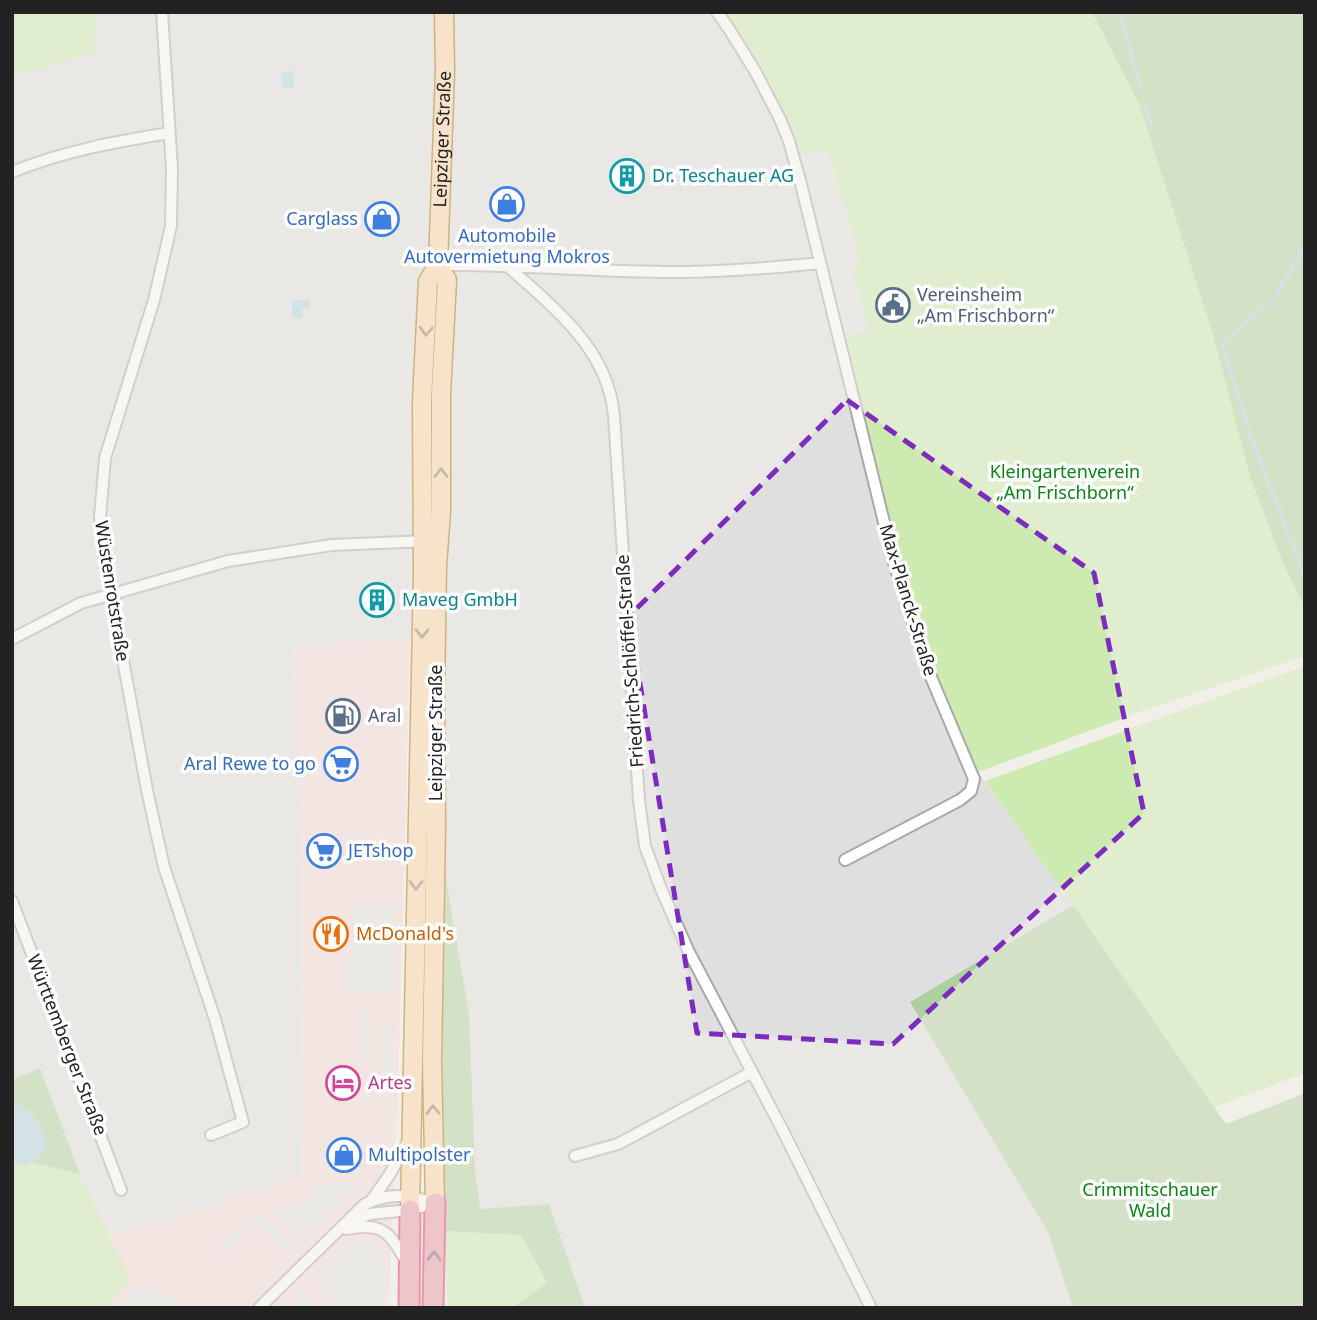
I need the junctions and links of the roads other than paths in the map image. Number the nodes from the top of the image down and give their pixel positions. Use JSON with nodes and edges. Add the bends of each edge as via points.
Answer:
{"nodes":[{"id":1,"x":162,"y":12,"type":"edge"},
{"id":2,"x":444,"y":12,"type":"edge"},
{"id":3,"x":717,"y":12,"type":"edge"},
{"id":4,"x":169,"y":133,"type":"junction"},
{"id":5,"x":12,"y":172,"type":"edge"},
{"id":6,"x":820,"y":263,"type":"junction"},
{"id":7,"x":438,"y":265,"type":"junction"},
{"id":8,"x":506,"y":265,"type":"junction"},
{"id":9,"x":431,"y":541,"type":"junction"},
{"id":10,"x":113,"y":594,"type":"junction"},
{"id":11,"x":12,"y":639,"type":"edge"},
{"id":12,"x":845,"y":860,"type":"dead end"},
{"id":13,"x":12,"y":901,"type":"edge"},
{"id":14,"x":752,"y":1072,"type":"junction"},
{"id":15,"x":211,"y":1135,"type":"dead end"},
{"id":16,"x":411,"y":1136,"type":"junction"},
{"id":17,"x":575,"y":1156,"type":"dead end"},
{"id":18,"x":121,"y":1190,"type":"dead end"},
{"id":19,"x":372,"y":1201,"type":"junction"},
{"id":20,"x":410,"y":1203,"type":"junction"},
{"id":21,"x":435,"y":1203,"type":"junction"},
{"id":22,"x":337,"y":1231,"type":"junction"},
{"id":23,"x":410,"y":1267,"type":"junction"},
{"id":24,"x":259,"y":1308,"type":"edge"},
{"id":25,"x":409,"y":1308,"type":"edge"},
{"id":26,"x":433,"y":1308,"type":"edge"},
{"id":27,"x":871,"y":1308,"type":"edge"}],
"edges":[{"from":1,"to":4,"type":"street","name":"Wüstenrotstraße"},
{"from":2,"to":7,"type":"main road","name":"Leipziger Straße"},
{"from":3,"to":6,"type":"street","name":"Max-Planck-Straße","via":[[780,119]]},
{"from":4,"to":5,"type":"street","via":[[104,143]]},
{"from":4,"to":10,"type":"street","name":"Wüstenrotstraße","via":[[171,226],[154,300],[105,458],[100,517]]},
{"from":6,"to":8,"type":"street","via":[[674,272]]},
{"from":6,"to":12,"type":"street","name":"Max-Planck-Straße","via":[[894,563],[928,670],[974,779],[971,790],[960,800]]},
{"from":7,"to":8,"type":"street"},
{"from":7,"to":9,"type":"main road","name":"Leipziger Straße","via":[[447,280],[441,511]]},
{"from":8,"to":14,"type":"street","name":"Friedrich-Schlöffel-Straße","via":[[578,334],[609,388],[645,846],[688,950]]},
{"from":9,"to":10,"type":"street","via":[[332,545],[228,561]]},
{"from":9,"to":16,"type":"main road","name":"Leipziger Straße","one_way":true},
{"from":21,"to":9,"type":"main road","name":"Leipziger Straße","one_way":true,"via":[[432,995],[437,566]]},
{"from":10,"to":11,"type":"street","via":[[81,603]]},
{"from":10,"to":15,"type":"street","name":"Wüstenrotstraße","via":[[164,867],[215,1019],[243,1122]]},
{"from":13,"to":18,"type":"street","name":"Württemberger Straße"},
{"from":14,"to":17,"type":"street","via":[[618,1144]]},
{"from":14,"to":27,"type":"street","name":"Friedrich-Schlöffel-Straße"},
{"from":16,"to":19,"type":"street"},
{"from":16,"to":20,"type":"main road","name":"Leipziger Straße"},
{"from":19,"to":20,"type":"street","via":[[394,1196]]},
{"from":19,"to":22,"type":"street"},
{"from":20,"to":21,"type":"street"},
{"from":20,"to":22,"type":"street","via":[[369,1214]]},
{"from":20,"to":23,"type":"highway","name":"Leipziger Straße"},
{"from":26,"to":21,"type":"highway","name":"Leipziger Straße","one_way":true},
{"from":22,"to":23,"type":"street","via":[[378,1228],[390,1236]]},
{"from":22,"to":24,"type":"street"},
{"from":23,"to":25,"type":"highway","name":"Leipziger Straße"}]}
